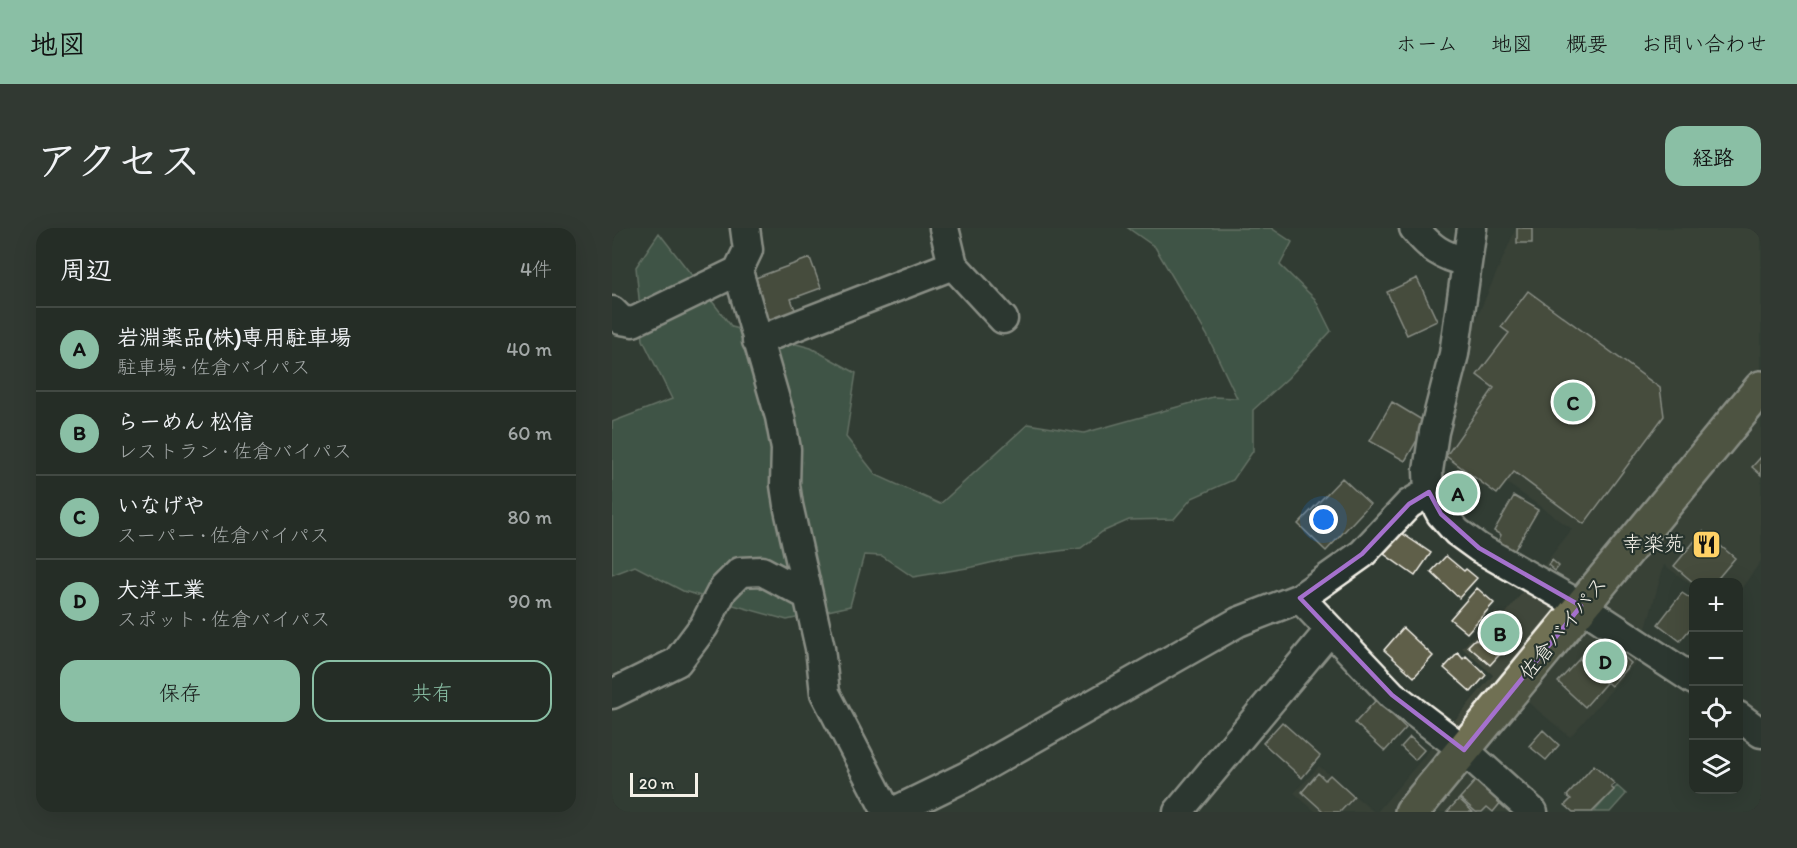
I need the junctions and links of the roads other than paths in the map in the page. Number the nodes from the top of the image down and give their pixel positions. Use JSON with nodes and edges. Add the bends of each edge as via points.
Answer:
{"nodes":[{"id":1,"x":746,"y":228,"type":"edge"},
{"id":2,"x":944,"y":228,"type":"edge"},
{"id":3,"x":1414,"y":228,"type":"edge"},
{"id":4,"x":1472,"y":228,"type":"edge"},
{"id":5,"x":1467,"y":262,"type":"junction"},
{"id":6,"x":953,"y":265,"type":"junction"},
{"id":7,"x":738,"y":271,"type":"junction"},
{"id":8,"x":612,"y":311,"type":"edge"},
{"id":9,"x":1003,"y":320,"type":"dead end"},
{"id":10,"x":757,"y":341,"type":"junction"},
{"id":11,"x":1761,"y":388,"type":"edge"},
{"id":12,"x":1429,"y":492,"type":"junction"},
{"id":13,"x":807,"y":595,"type":"junction"},
{"id":14,"x":1300,"y":598,"type":"junction"},
{"id":15,"x":1581,"y":606,"type":"junction"},
{"id":16,"x":1329,"y":631,"type":"junction"},
{"id":17,"x":1689,"y":677,"type":"edge"},
{"id":18,"x":612,"y":693,"type":"edge"},
{"id":19,"x":1743,"y":720,"type":"edge"},
{"id":20,"x":1761,"y":733,"type":"edge"},
{"id":21,"x":1464,"y":750,"type":"junction"},
{"id":22,"x":886,"y":812,"type":"edge"},
{"id":23,"x":893,"y":812,"type":"edge"},
{"id":24,"x":1178,"y":812,"type":"edge"},
{"id":25,"x":1412,"y":812,"type":"edge"},
{"id":26,"x":1533,"y":812,"type":"edge"}],
"edges":[{"from":1,"to":7,"type":"street","via":[[748,250]]},
{"from":2,"to":6,"type":"street"},
{"from":3,"to":5,"type":"street","via":[[1431,248]]},
{"from":4,"to":5,"type":"street"},
{"from":5,"to":12,"type":"street","via":[[1454,354],[1434,432]]},
{"from":6,"to":9,"type":"street"},
{"from":6,"to":10,"type":"street"},
{"from":7,"to":8,"type":"street","via":[[633,322],[621,320]]},
{"from":7,"to":10,"type":"street"},
{"from":10,"to":13,"type":"street","via":[[780,417],[786,449],[788,505]]},
{"from":11,"to":15,"type":"highway","name":"佐倉バイパス"},
{"from":12,"to":14,"type":"street","via":[[1409,504],[1362,554]]},
{"from":12,"to":15,"type":"street","via":[[1457,532]]},
{"from":13,"to":18,"type":"street","via":[[762,572],[740,572],[723,589],[704,626],[677,662]]},
{"from":13,"to":22,"type":"street","via":[[820,648],[825,693]]},
{"from":14,"to":16,"type":"street"},
{"from":14,"to":23,"type":"street","via":[[1238,622],[967,776]]},
{"from":15,"to":17,"type":"street"},
{"from":15,"to":21,"type":"highway","name":"佐倉バイパス"},
{"from":16,"to":21,"type":"street","via":[[1392,695]]},
{"from":16,"to":24,"type":"street"},
{"from":19,"to":20,"type":"street"},
{"from":21,"to":25,"type":"highway","name":"佐倉バイパス"},
{"from":21,"to":26,"type":"street"}]}
